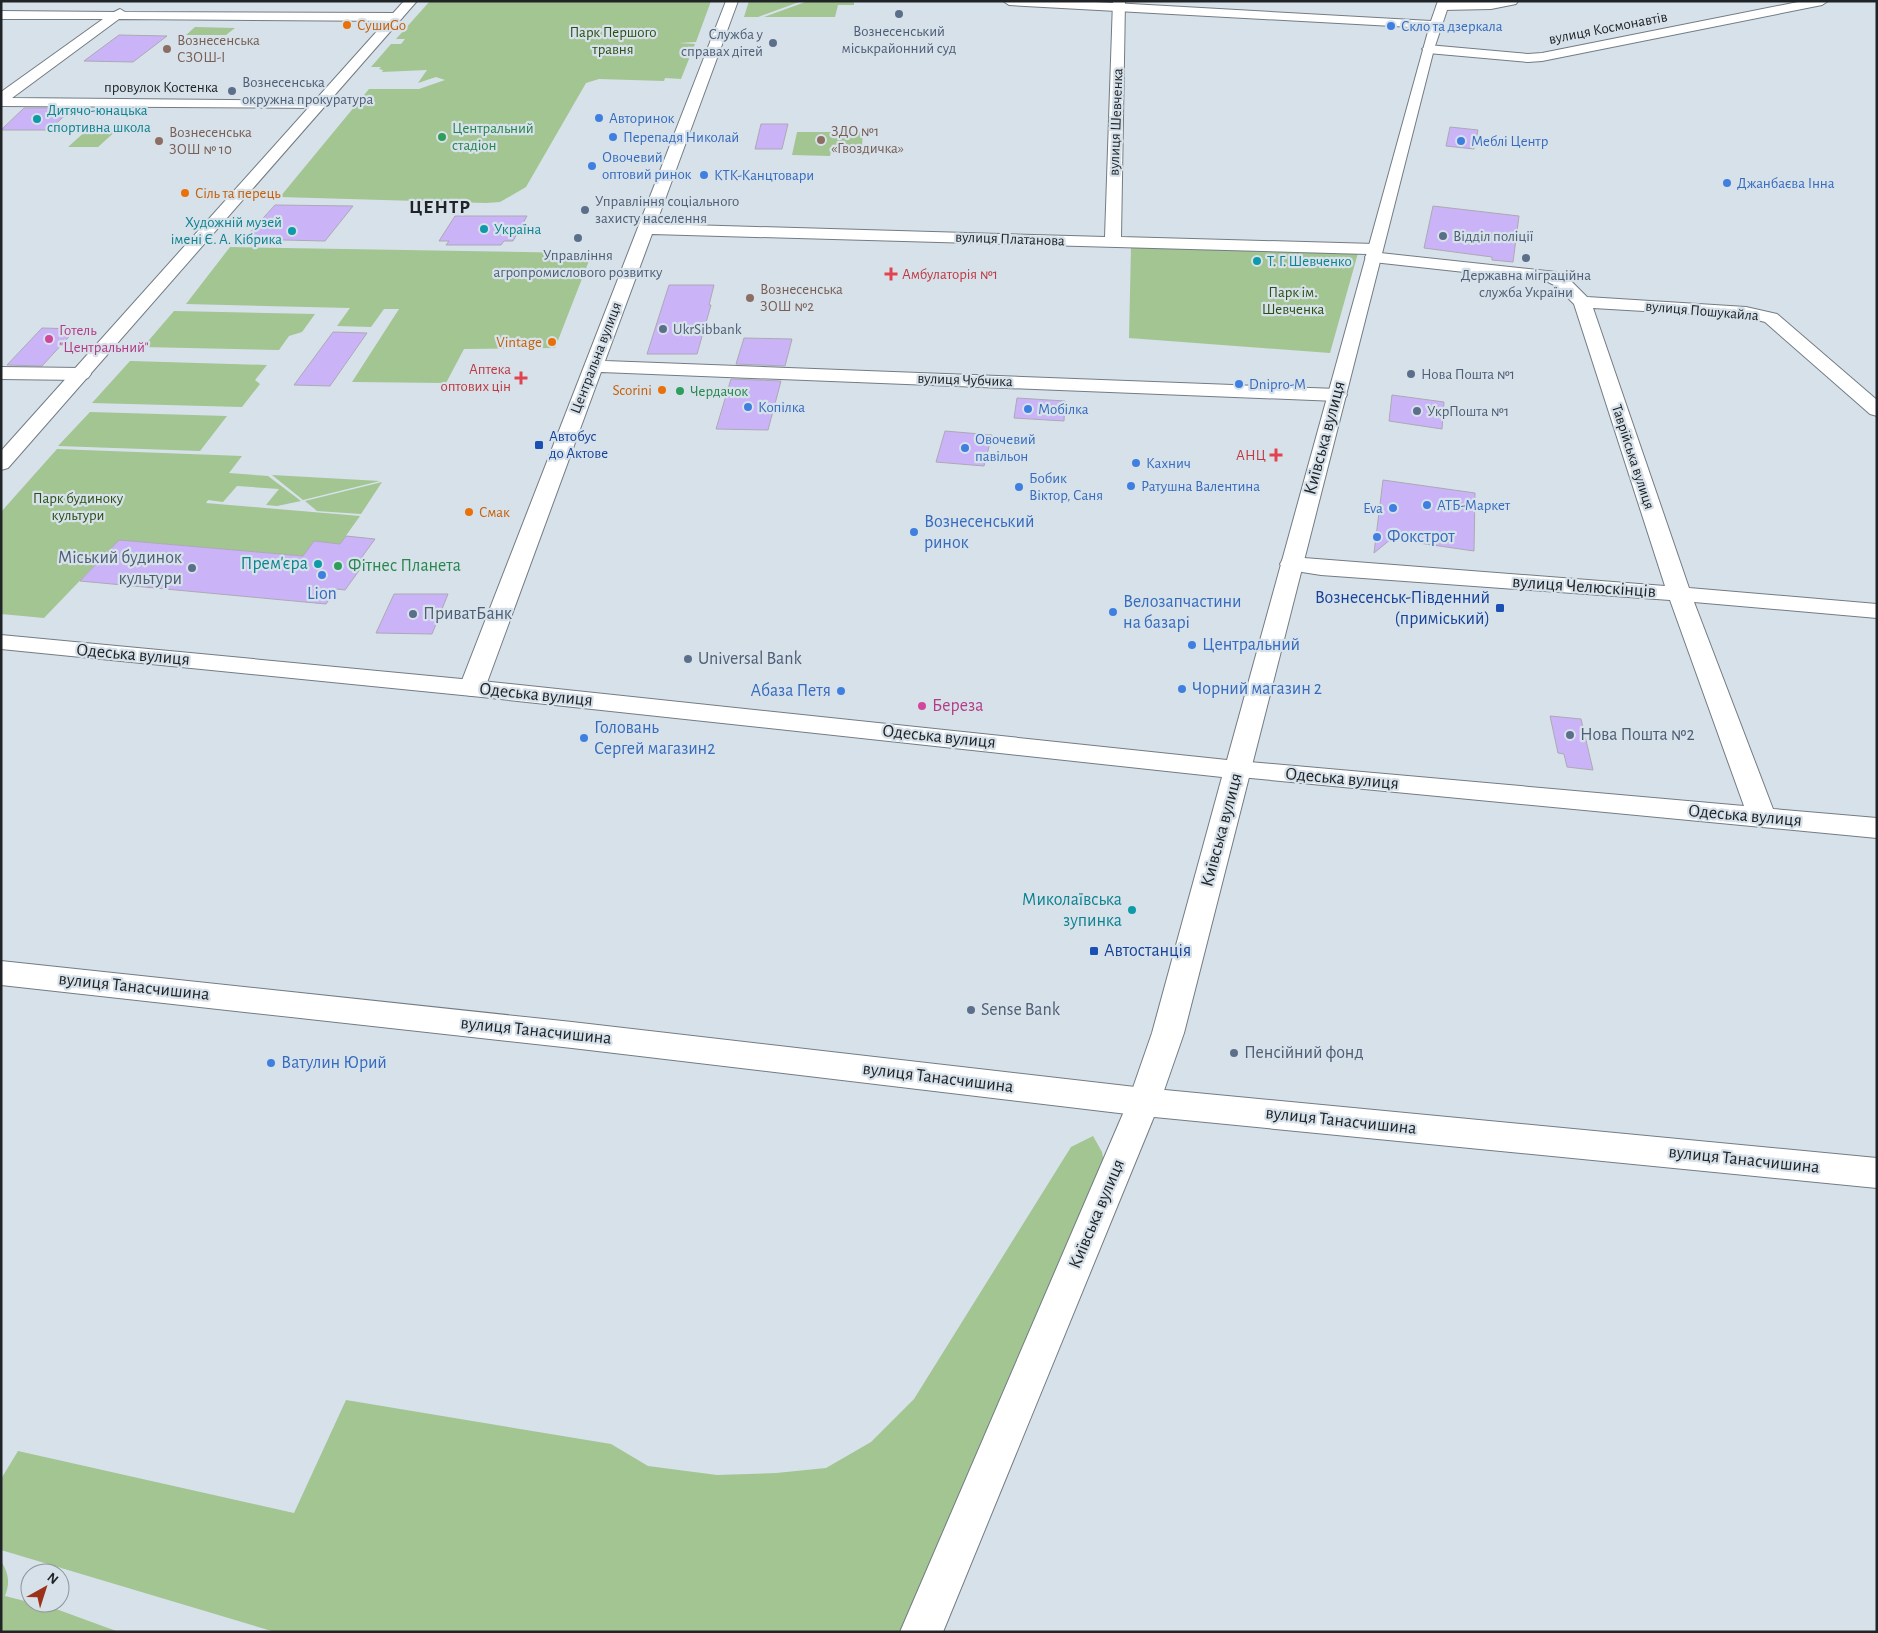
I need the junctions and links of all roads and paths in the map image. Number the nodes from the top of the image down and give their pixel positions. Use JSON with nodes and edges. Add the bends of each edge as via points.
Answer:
{"nodes":[{"id":1,"x":135,"y":1,"type":"edge"},
{"id":2,"x":411,"y":1,"type":"edge"},
{"id":3,"x":732,"y":1,"type":"edge"},
{"id":4,"x":1009,"y":1,"type":"edge"},
{"id":5,"x":1512,"y":1,"type":"edge"},
{"id":6,"x":1822,"y":1,"type":"edge"},
{"id":7,"x":1119,"y":4,"type":"edge"},
{"id":8,"x":1443,"y":4,"type":"edge"},
{"id":9,"x":1,"y":15,"type":"edge"},
{"id":10,"x":116,"y":15,"type":"junction"},
{"id":11,"x":397,"y":17,"type":"junction"},
{"id":12,"x":1435,"y":25,"type":"junction"},
{"id":13,"x":1428,"y":49,"type":"junction"},
{"id":14,"x":1,"y":101,"type":"edge"},
{"id":15,"x":320,"y":104,"type":"junction"},
{"id":16,"x":647,"y":226,"type":"junction"},
{"id":17,"x":1113,"y":239,"type":"junction"},
{"id":18,"x":1375,"y":250,"type":"junction"},
{"id":19,"x":1582,"y":302,"type":"junction"},
{"id":20,"x":594,"y":366,"type":"junction"},
{"id":21,"x":1,"y":374,"type":"edge"},
{"id":22,"x":81,"y":374,"type":"junction"},
{"id":23,"x":1337,"y":395,"type":"junction"},
{"id":24,"x":1877,"y":410,"type":"edge"},
{"id":25,"x":1,"y":464,"type":"edge"},
{"id":26,"x":1291,"y":564,"type":"junction"},
{"id":27,"x":1679,"y":594,"type":"junction"},
{"id":28,"x":1877,"y":611,"type":"edge"},
{"id":29,"x":1,"y":642,"type":"edge"},
{"id":30,"x":472,"y":688,"type":"junction"},
{"id":31,"x":1238,"y":770,"type":"junction"},
{"id":32,"x":1762,"y":817,"type":"junction"},
{"id":33,"x":1877,"y":828,"type":"edge"},
{"id":34,"x":1,"y":973,"type":"edge"},
{"id":35,"x":1144,"y":1102,"type":"junction"},
{"id":36,"x":1877,"y":1173,"type":"edge"},
{"id":37,"x":921,"y":1632,"type":"edge"}],
"edges":[{"from":1,"to":10,"type":"street"},
{"from":2,"to":11,"type":"street"},
{"from":3,"to":16,"type":"street","name":"Центральна вулиця"},
{"from":4,"to":7,"type":"street"},
{"from":5,"to":8,"type":"street","via":[[1490,5]]},
{"from":6,"to":13,"type":"street","name":"вулиця Космонавтів","via":[[1542,57]]},
{"from":7,"to":12,"type":"street"},
{"from":7,"to":17,"type":"street","name":"вулиця Шевченка"},
{"from":8,"to":12,"type":"street","name":"Київська вулиця"},
{"from":9,"to":10,"type":"street"},
{"from":10,"to":11,"type":"street"},
{"from":10,"to":14,"type":"street"},
{"from":11,"to":15,"type":"street"},
{"from":12,"to":13,"type":"street","name":"Київська вулиця"},
{"from":13,"to":18,"type":"street","name":"Київська вулиця"},
{"from":14,"to":15,"type":"street","name":"провулок Костенка"},
{"from":15,"to":22,"type":"street"},
{"from":16,"to":17,"type":"street","name":"вулиця Платанова"},
{"from":16,"to":20,"type":"street","name":"Центральна вулиця"},
{"from":17,"to":18,"type":"street","name":"вулиця Платанова"},
{"from":18,"to":19,"type":"street","name":"Таврійська вулиця","via":[[1550,276],[1562,282]]},
{"from":18,"to":23,"type":"street","name":"Київська вулиця"},
{"from":19,"to":24,"type":"street","name":"вулиця Пошукайла","via":[[1746,312],[1771,318]]},
{"from":19,"to":27,"type":"street","name":"Таврійська вулиця"},
{"from":20,"to":23,"type":"street","name":"вулиця Чубчика"},
{"from":20,"to":30,"type":"street","name":"Центральна вулиця"},
{"from":21,"to":22,"type":"street"},
{"from":22,"to":25,"type":"street"},
{"from":23,"to":26,"type":"street","name":"Київська вулиця"},
{"from":26,"to":27,"type":"street","name":"вулиця Челюскінців"},
{"from":26,"to":31,"type":"street","name":"Київська вулиця"},
{"from":27,"to":28,"type":"street","name":"вулиця Челюскінців"},
{"from":27,"to":32,"type":"street","name":"Таврійська вулиця"},
{"from":29,"to":30,"type":"street","name":"Одеська вулиця"},
{"from":30,"to":31,"type":"street","name":"Одеська вулиця"},
{"from":31,"to":32,"type":"street","name":"Одеська вулиця"},
{"from":31,"to":35,"type":"street","name":"Київська вулиця","via":[[1168,1033]]},
{"from":32,"to":33,"type":"street","name":"Одеська вулиця"},
{"from":34,"to":35,"type":"street","name":"вулиця Танасчишина"},
{"from":35,"to":36,"type":"street","name":"вулиця Танасчишина"},
{"from":35,"to":37,"type":"street","name":"Київська вулиця"}]}
